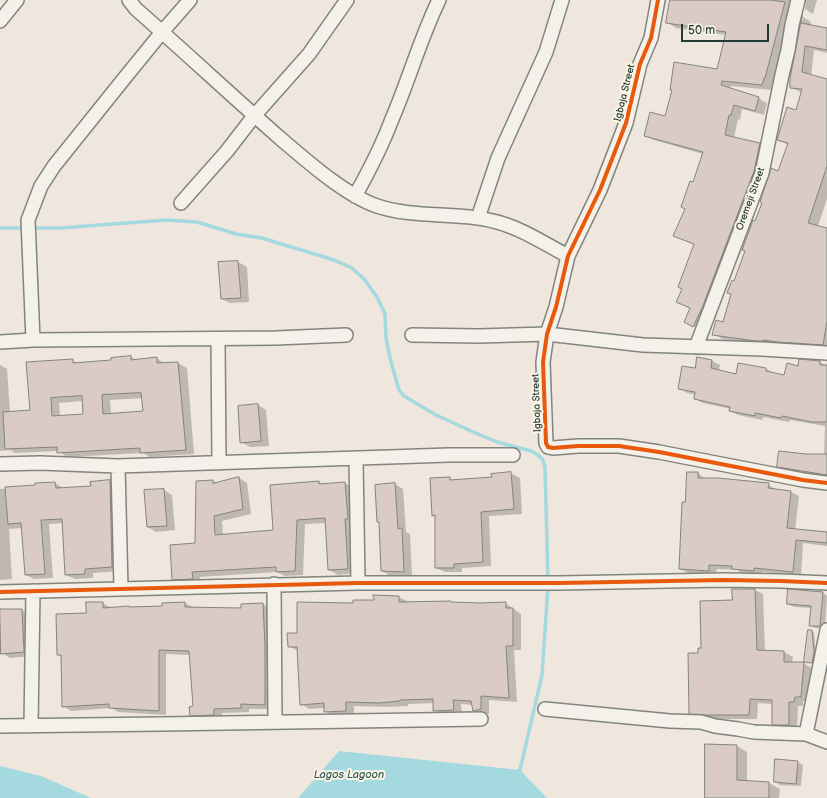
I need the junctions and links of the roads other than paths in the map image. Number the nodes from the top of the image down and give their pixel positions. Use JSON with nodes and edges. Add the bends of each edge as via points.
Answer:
{"nodes":[{"id":1,"x":17,"y":0,"type":"edge"},
{"id":2,"x":129,"y":0,"type":"edge"},
{"id":3,"x":190,"y":0,"type":"edge"},
{"id":4,"x":347,"y":0,"type":"edge"},
{"id":5,"x":439,"y":0,"type":"edge"},
{"id":6,"x":562,"y":0,"type":"edge"},
{"id":7,"x":658,"y":0,"type":"edge"},
{"id":8,"x":798,"y":0,"type":"edge"},
{"id":9,"x":0,"y":21,"type":"edge"},
{"id":10,"x":162,"y":32,"type":"junction"},
{"id":11,"x":254,"y":116,"type":"junction"},
{"id":12,"x":355,"y":196,"type":"junction"},
{"id":13,"x":181,"y":203,"type":"dead end"},
{"id":14,"x":478,"y":218,"type":"junction"},
{"id":15,"x":568,"y":256,"type":"junction"},
{"id":16,"x":547,"y":334,"type":"junction"},
{"id":17,"x":346,"y":335,"type":"dead end"},
{"id":18,"x":412,"y":335,"type":"dead end"},
{"id":19,"x":218,"y":339,"type":"junction"},
{"id":20,"x":33,"y":340,"type":"junction"},
{"id":21,"x":0,"y":342,"type":"edge"},
{"id":22,"x":696,"y":347,"type":"junction"},
{"id":23,"x":827,"y":353,"type":"edge"},
{"id":24,"x":513,"y":455,"type":"dead end"},
{"id":25,"x":356,"y":459,"type":"junction"},
{"id":26,"x":219,"y":463,"type":"junction"},
{"id":27,"x":0,"y":464,"type":"edge"},
{"id":28,"x":118,"y":466,"type":"junction"},
{"id":29,"x":827,"y":483,"type":"edge"},
{"id":30,"x":358,"y":583,"type":"junction"},
{"id":31,"x":274,"y":584,"type":"junction"},
{"id":32,"x":827,"y":584,"type":"edge"},
{"id":33,"x":121,"y":588,"type":"junction"},
{"id":34,"x":33,"y":591,"type":"junction"},
{"id":35,"x":0,"y":592,"type":"edge"},
{"id":36,"x":827,"y":630,"type":"edge"},
{"id":37,"x":545,"y":709,"type":"dead end"},
{"id":38,"x":481,"y":718,"type":"dead end"},
{"id":39,"x":275,"y":722,"type":"junction"},
{"id":40,"x":0,"y":726,"type":"edge"},
{"id":41,"x":31,"y":726,"type":"junction"},
{"id":42,"x":806,"y":734,"type":"junction"},
{"id":43,"x":827,"y":742,"type":"edge"}],
"edges":[{"from":1,"to":9,"type":"street"},
{"from":2,"to":10,"type":"street"},
{"from":3,"to":10,"type":"street"},
{"from":4,"to":11,"type":"street","via":[[308,54]]},
{"from":5,"to":12,"type":"street","via":[[393,119],[375,160]]},
{"from":6,"to":14,"type":"street","via":[[546,52],[498,158]]},
{"from":7,"to":15,"type":"street","name":"Igbaja Street","via":[[651,38],[640,64],[626,123],[600,190]]},
{"from":8,"to":22,"type":"street","name":"Oremeji Street","via":[[762,173]]},
{"from":10,"to":11,"type":"street"},
{"from":10,"to":20,"type":"street","via":[[54,166],[41,186],[28,220]]},
{"from":11,"to":12,"type":"street","via":[[307,161]]},
{"from":11,"to":13,"type":"street"},
{"from":12,"to":14,"type":"street","via":[[377,206],[400,211]]},
{"from":14,"to":15,"type":"street","via":[[522,230]]},
{"from":15,"to":16,"type":"street","name":"Igbaja Street"},
{"from":16,"to":18,"type":"street"},
{"from":16,"to":22,"type":"street","via":[[643,345]]},
{"from":16,"to":29,"type":"street","name":"Igbaja Street","via":[[543,362],[548,447],[619,446]]},
{"from":17,"to":19,"type":"street"},
{"from":19,"to":20,"type":"street"},
{"from":19,"to":26,"type":"street"},
{"from":20,"to":21,"type":"street"},
{"from":22,"to":23,"type":"street"},
{"from":24,"to":25,"type":"street"},
{"from":25,"to":26,"type":"street"},
{"from":25,"to":30,"type":"street"},
{"from":26,"to":28,"type":"street"},
{"from":27,"to":28,"type":"street"},
{"from":28,"to":33,"type":"street"},
{"from":30,"to":31,"type":"street"},
{"from":30,"to":32,"type":"street","via":[[724,580]]},
{"from":31,"to":33,"type":"street"},
{"from":31,"to":39,"type":"street"},
{"from":33,"to":34,"type":"street"},
{"from":34,"to":35,"type":"street"},
{"from":34,"to":41,"type":"street"},
{"from":36,"to":42,"type":"street"},
{"from":37,"to":42,"type":"street","via":[[701,722],[754,732]]},
{"from":38,"to":39,"type":"street"},
{"from":39,"to":41,"type":"street"},
{"from":40,"to":41,"type":"street"},
{"from":42,"to":43,"type":"street"}]}
